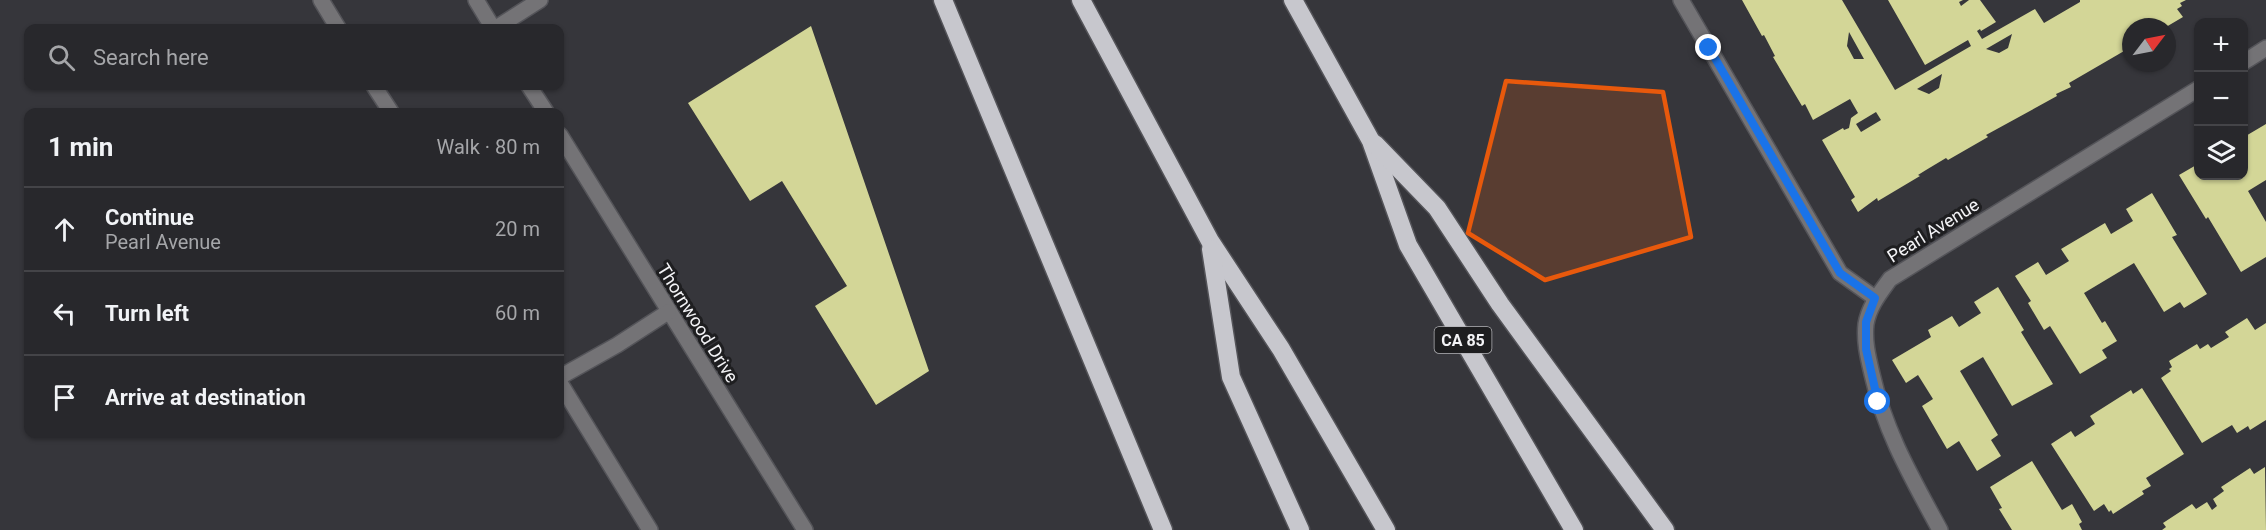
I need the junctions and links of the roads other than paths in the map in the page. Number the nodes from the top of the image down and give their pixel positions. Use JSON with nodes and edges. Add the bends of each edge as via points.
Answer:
{"nodes":[{"id":1,"x":321,"y":0,"type":"edge"},
{"id":2,"x":476,"y":0,"type":"edge"},
{"id":3,"x":540,"y":0,"type":"edge"},
{"id":4,"x":943,"y":0,"type":"edge"},
{"id":5,"x":1081,"y":0,"type":"edge"},
{"id":6,"x":1293,"y":0,"type":"edge"},
{"id":7,"x":1681,"y":0,"type":"edge"},
{"id":8,"x":336,"y":24,"type":"edge"},
{"id":9,"x":492,"y":24,"type":"edge"},
{"id":10,"x":501,"y":24,"type":"edge"},
{"id":11,"x":2266,"y":48,"type":"edge"},
{"id":12,"x":2248,"y":59,"type":"edge"},
{"id":13,"x":377,"y":90,"type":"edge"},
{"id":14,"x":532,"y":90,"type":"edge"},
{"id":15,"x":2194,"y":92,"type":"edge"},
{"id":16,"x":388,"y":108,"type":"edge"},
{"id":17,"x":543,"y":108,"type":"edge"},
{"id":18,"x":1371,"y":141,"type":"junction"},
{"id":19,"x":564,"y":142,"type":"edge"},
{"id":20,"x":1210,"y":241,"type":"junction"},
{"id":21,"x":1875,"y":298,"type":"junction"},
{"id":22,"x":668,"y":312,"type":"junction"},
{"id":23,"x":564,"y":375,"type":"edge"},
{"id":24,"x":564,"y":390,"type":"edge"},
{"id":25,"x":1160,"y":523,"type":"edge"},
{"id":26,"x":650,"y":530,"type":"edge"},
{"id":27,"x":805,"y":530,"type":"edge"},
{"id":28,"x":1300,"y":530,"type":"edge"},
{"id":29,"x":1386,"y":530,"type":"edge"},
{"id":30,"x":1574,"y":530,"type":"edge"},
{"id":31,"x":1665,"y":530,"type":"edge"},
{"id":32,"x":1940,"y":530,"type":"edge"}],
"edges":[{"from":1,"to":8,"type":"street"},
{"from":2,"to":9,"type":"street"},
{"from":3,"to":10,"type":"street"},
{"from":4,"to":25,"type":"highway"},
{"from":5,"to":20,"type":"highway"},
{"from":6,"to":18,"type":"highway","number":"CA 85"},
{"from":7,"to":21,"type":"street","via":[[1840,273]]},
{"from":11,"to":12,"type":"street"},
{"from":13,"to":16,"type":"street"},
{"from":14,"to":17,"type":"street"},
{"from":15,"to":21,"type":"street","name":"Pearl Avenue","via":[[1890,279]]},
{"from":18,"to":30,"type":"highway","number":"CA 85","via":[[1408,245]]},
{"from":18,"to":31,"type":"highway","via":[[1437,208],[1500,304]]},
{"from":19,"to":22,"type":"street","name":"Thornwood Drive"},
{"from":20,"to":28,"type":"highway","via":[[1231,377]]},
{"from":20,"to":29,"type":"highway","via":[[1281,349]]},
{"from":21,"to":32,"type":"street","name":"Pearl Avenue","via":[[1866,322],[1866,349],[1878,402],[1898,454]]},
{"from":22,"to":23,"type":"street"},
{"from":22,"to":27,"type":"street","name":"Thornwood Drive"},
{"from":24,"to":26,"type":"street"}]}
